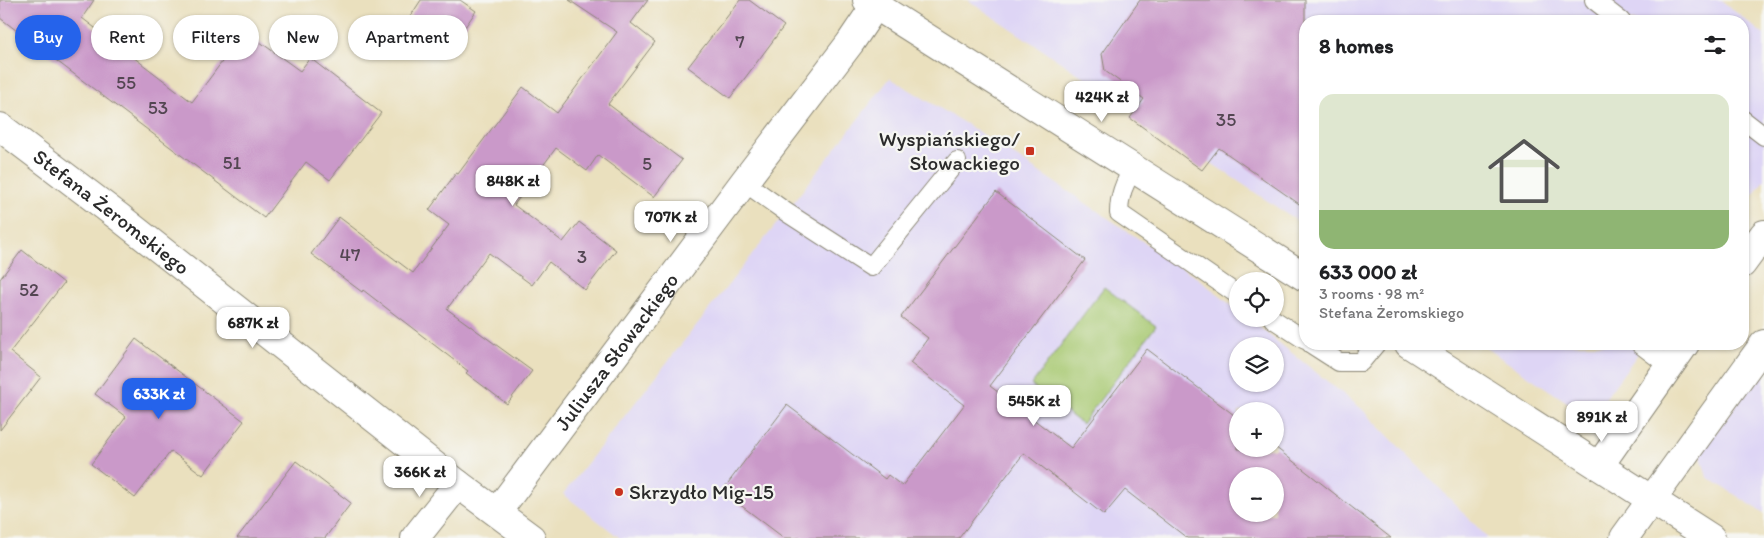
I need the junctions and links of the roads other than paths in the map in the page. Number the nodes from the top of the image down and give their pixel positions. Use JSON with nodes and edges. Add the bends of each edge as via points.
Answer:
{"nodes":[{"id":1,"x":1594,"y":0,"type":"edge"},
{"id":2,"x":874,"y":2,"type":"edge"},
{"id":3,"x":1613,"y":15,"type":"edge"},
{"id":4,"x":1749,"y":125,"type":"edge"},
{"id":5,"x":0,"y":127,"type":"edge"},
{"id":6,"x":1764,"y":136,"type":"edge"},
{"id":7,"x":957,"y":161,"type":"dead end"},
{"id":8,"x":1134,"y":168,"type":"junction"},
{"id":9,"x":744,"y":182,"type":"junction"},
{"id":10,"x":1764,"y":234,"type":"edge"},
{"id":11,"x":1749,"y":254,"type":"edge"},
{"id":12,"x":1299,"y":273,"type":"edge"},
{"id":13,"x":1229,"y":289,"type":"edge"},
{"id":14,"x":1284,"y":326,"type":"edge"},
{"id":15,"x":1299,"y":336,"type":"edge"},
{"id":16,"x":1764,"y":344,"type":"edge"},
{"id":17,"x":1320,"y":350,"type":"edge"},
{"id":18,"x":1371,"y":350,"type":"edge"},
{"id":19,"x":1418,"y":350,"type":"edge"},
{"id":20,"x":1648,"y":350,"type":"edge"},
{"id":21,"x":1681,"y":350,"type":"edge"},
{"id":22,"x":1669,"y":366,"type":"junction"},
{"id":23,"x":1599,"y":466,"type":"junction"},
{"id":24,"x":458,"y":484,"type":"junction"},
{"id":25,"x":1652,"y":500,"type":"junction"},
{"id":26,"x":497,"y":512,"type":"junction"},
{"id":27,"x":415,"y":538,"type":"edge"},
{"id":28,"x":531,"y":538,"type":"edge"},
{"id":29,"x":1624,"y":538,"type":"edge"},
{"id":30,"x":1711,"y":538,"type":"edge"}],
"edges":[{"from":1,"to":3,"type":"lane"},
{"from":2,"to":8,"type":"street"},
{"from":2,"to":9,"type":"street","name":"Juliusza Słowackiego","via":[[850,43]]},
{"from":4,"to":6,"type":"lane"},
{"from":5,"to":24,"type":"street","name":"Stefana Żeromskiego"},
{"from":7,"to":9,"type":"lane","via":[[871,267]]},
{"from":8,"to":12,"type":"street"},
{"from":8,"to":13,"type":"lane","via":[[1120,196],[1119,213]]},
{"from":9,"to":26,"type":"street","name":"Juliusza Słowackiego"},
{"from":10,"to":11,"type":"street"},
{"from":14,"to":15,"type":"lane"},
{"from":16,"to":25,"type":"street"},
{"from":17,"to":18,"type":"lane","via":[[1339,362],[1361,362]]},
{"from":19,"to":23,"type":"street"},
{"from":20,"to":22,"type":"lane"},
{"from":21,"to":22,"type":"street"},
{"from":22,"to":23,"type":"street"},
{"from":23,"to":25,"type":"street"},
{"from":24,"to":26,"type":"street","name":"Stefana Żeromskiego"},
{"from":24,"to":27,"type":"street"},
{"from":25,"to":29,"type":"street"},
{"from":25,"to":30,"type":"street"},
{"from":26,"to":28,"type":"street","name":"Stefana Żeromskiego"}]}
